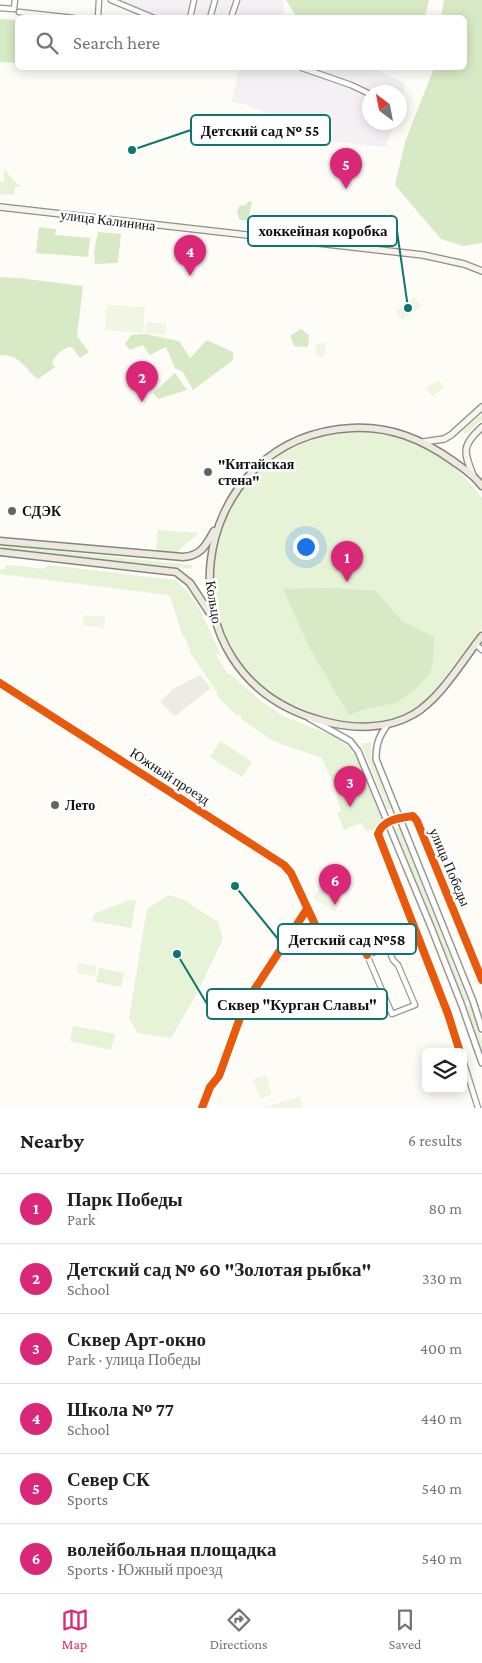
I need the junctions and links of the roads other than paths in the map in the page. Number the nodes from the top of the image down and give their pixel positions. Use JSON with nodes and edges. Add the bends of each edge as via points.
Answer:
{"nodes":[{"id":1,"x":15,"y":0,"type":"edge"},
{"id":2,"x":99,"y":0,"type":"edge"},
{"id":3,"x":111,"y":0,"type":"edge"},
{"id":4,"x":194,"y":0,"type":"edge"},
{"id":5,"x":215,"y":0,"type":"edge"},
{"id":6,"x":237,"y":0,"type":"edge"},
{"id":7,"x":0,"y":8,"type":"edge"},
{"id":8,"x":19,"y":12,"type":"dead end"},
{"id":9,"x":46,"y":15,"type":"edge"},
{"id":10,"x":98,"y":15,"type":"edge"},
{"id":11,"x":147,"y":15,"type":"edge"},
{"id":12,"x":191,"y":15,"type":"edge"},
{"id":13,"x":211,"y":15,"type":"edge"},
{"id":14,"x":232,"y":15,"type":"edge"},
{"id":15,"x":308,"y":70,"type":"edge"},
{"id":16,"x":362,"y":90,"type":"edge"},
{"id":17,"x":0,"y":207,"type":"edge"},
{"id":18,"x":482,"y":271,"type":"edge"},
{"id":19,"x":482,"y":408,"type":"edge"},
{"id":20,"x":482,"y":427,"type":"edge"},
{"id":21,"x":423,"y":442,"type":"junction"},
{"id":22,"x":473,"y":475,"type":"junction"},
{"id":23,"x":482,"y":486,"type":"edge"},
{"id":24,"x":220,"y":522,"type":"junction"},
{"id":25,"x":0,"y":541,"type":"edge"},
{"id":26,"x":0,"y":552,"type":"edge"},
{"id":27,"x":217,"y":627,"type":"junction"},
{"id":28,"x":482,"y":636,"type":"edge"},
{"id":29,"x":475,"y":644,"type":"junction"},
{"id":30,"x":482,"y":650,"type":"edge"},
{"id":31,"x":0,"y":683,"type":"edge"},
{"id":32,"x":310,"y":718,"type":"junction"},
{"id":33,"x":388,"y":724,"type":"junction"},
{"id":34,"x":399,"y":818,"type":"junction"},
{"id":35,"x":388,"y":822,"type":"junction"},
{"id":36,"x":307,"y":909,"type":"junction"},
{"id":37,"x":417,"y":936,"type":"junction"},
{"id":38,"x":388,"y":948,"type":"junction"},
{"id":39,"x":367,"y":955,"type":"junction"},
{"id":40,"x":482,"y":980,"type":"edge"},
{"id":41,"x":482,"y":1029,"type":"edge"},
{"id":42,"x":459,"y":1048,"type":"edge"},
{"id":43,"x":482,"y":1063,"type":"edge"},
{"id":44,"x":467,"y":1073,"type":"edge"},
{"id":45,"x":202,"y":1108,"type":"edge"},
{"id":46,"x":478,"y":1108,"type":"edge"}],
"edges":[{"from":1,"to":7,"type":"street","via":[[14,9]]},
{"from":2,"to":10,"type":"street"},
{"from":3,"to":11,"type":"street"},
{"from":4,"to":12,"type":"street"},
{"from":5,"to":13,"type":"street"},
{"from":6,"to":14,"type":"street"},
{"from":8,"to":9,"type":"street"},
{"from":15,"to":16,"type":"street"},
{"from":17,"to":18,"type":"main road","name":"улица Калинина","via":[[423,255]]},
{"from":19,"to":21,"type":"main road","via":[[451,435]]},
{"from":20,"to":22,"type":"main road","via":[[472,436],[465,450]]},
{"from":21,"to":22,"type":"main road","name":"Кольцо"},
{"from":21,"to":24,"type":"main road","name":"Кольцо","via":[[394,431],[368,428],[306,437],[256,468],[231,500]]},
{"from":22,"to":23,"type":"main road","name":"Кольцо"},
{"from":24,"to":25,"type":"main road","via":[[198,553],[183,558]]},
{"from":24,"to":27,"type":"main road","name":"Кольцо","via":[[211,555],[209,583]]},
{"from":26,"to":27,"type":"main road","via":[[176,572],[197,592]]},
{"from":27,"to":32,"type":"main road","name":"Кольцо","via":[[246,676],[281,705]]},
{"from":28,"to":29,"type":"main road","name":"Кольцо"},
{"from":29,"to":30,"type":"street"},
{"from":29,"to":33,"type":"main road","name":"Кольцо","via":[[424,707],[413,715]]},
{"from":31,"to":36,"type":"street","name":"Южный проезд","via":[[284,865],[290,870]]},
{"from":32,"to":33,"type":"main road","name":"Кольцо","via":[[350,726]]},
{"from":32,"to":35,"type":"street","via":[[350,740]]},
{"from":33,"to":34,"type":"street","name":"улица Победы","via":[[376,744],[376,759]]},
{"from":34,"to":35,"type":"street"},
{"from":34,"to":40,"type":"street","name":"улица Победы","via":[[413,816],[417,821]]},
{"from":34,"to":41,"type":"street","name":"улица Победы"},
{"from":35,"to":37,"type":"street","via":[[378,834]]},
{"from":35,"to":43,"type":"street"},
{"from":36,"to":39,"type":"street","name":"Южный проезд","via":[[318,933],[362,945]]},
{"from":36,"to":45,"type":"street","via":[[245,1004],[219,1076],[210,1087]]},
{"from":37,"to":38,"type":"street"},
{"from":37,"to":42,"type":"street"},
{"from":38,"to":39,"type":"street"},
{"from":38,"to":39,"type":"street","via":[[415,1005],[392,1014]]},
{"from":44,"to":46,"type":"street"}]}
